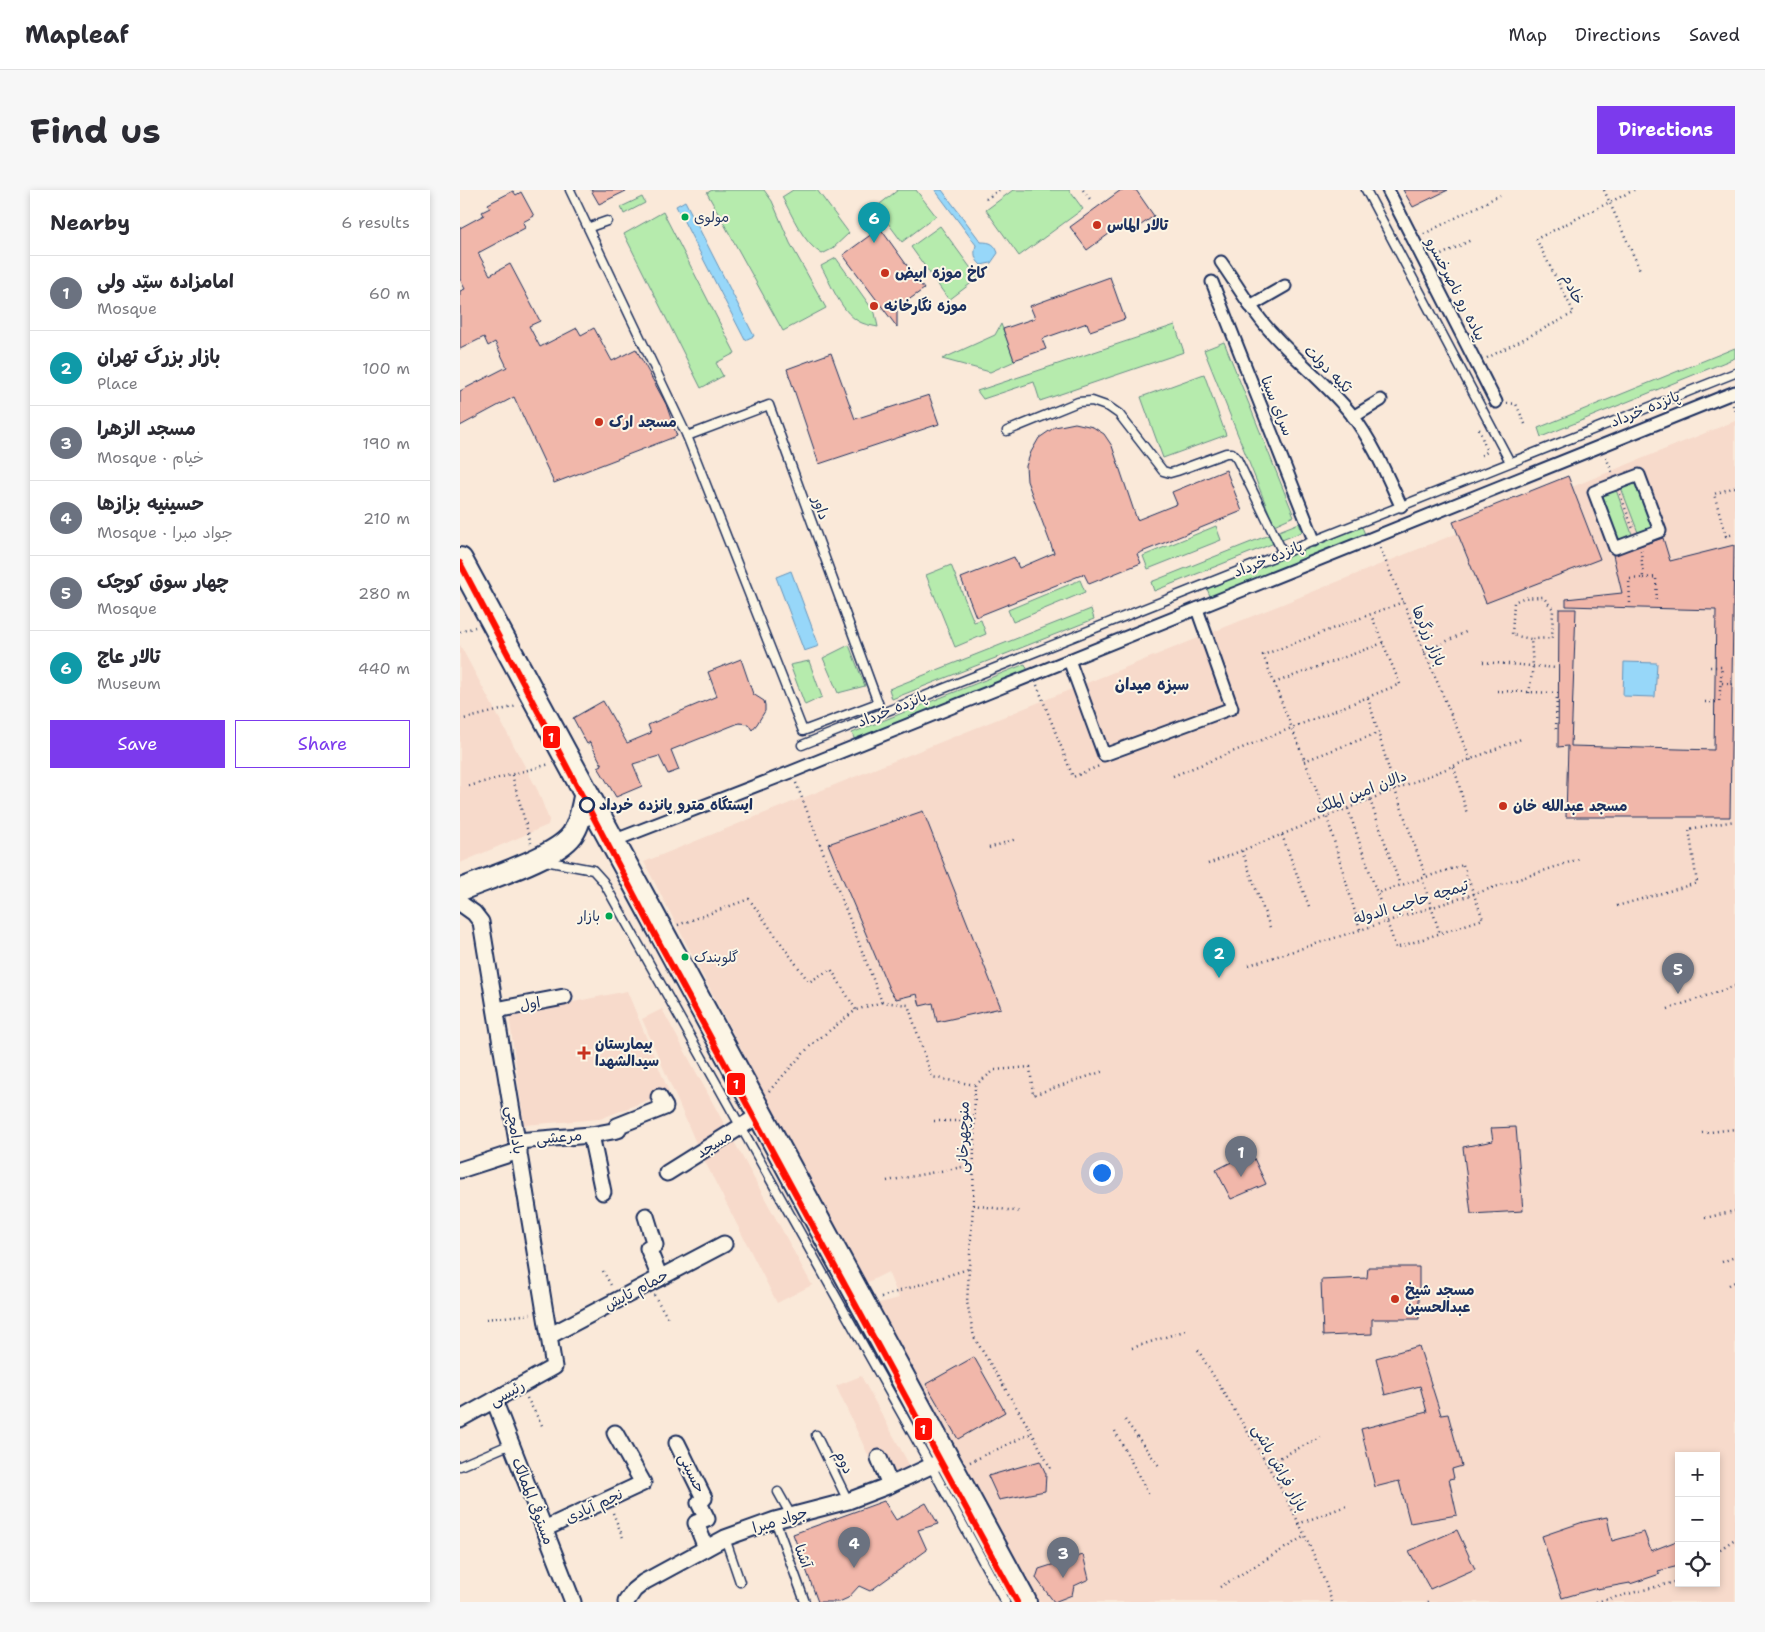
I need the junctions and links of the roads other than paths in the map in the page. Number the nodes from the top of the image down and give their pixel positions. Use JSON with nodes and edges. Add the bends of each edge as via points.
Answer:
{"nodes":[{"id":1,"x":570,"y":190,"type":"edge"},
{"id":2,"x":1366,"y":190,"type":"edge"},
{"id":3,"x":1388,"y":190,"type":"edge"},
{"id":4,"x":607,"y":221,"type":"dead end"},
{"id":5,"x":590,"y":227,"type":"junction"},
{"id":6,"x":1221,"y":262,"type":"dead end"},
{"id":7,"x":1212,"y":282,"type":"dead end"},
{"id":8,"x":1285,"y":286,"type":"dead end"},
{"id":9,"x":1250,"y":306,"type":"junction"},
{"id":10,"x":1735,"y":373,"type":"edge"},
{"id":11,"x":1735,"y":392,"type":"edge"},
{"id":12,"x":1381,"y":400,"type":"dead end"},
{"id":13,"x":1496,"y":402,"type":"dead end"},
{"id":14,"x":1353,"y":417,"type":"junction"},
{"id":15,"x":1007,"y":431,"type":"dead end"},
{"id":16,"x":687,"y":436,"type":"junction"},
{"id":17,"x":1510,"y":462,"type":"junction"},
{"id":18,"x":1616,"y":484,"type":"joint"},
{"id":19,"x":1401,"y":506,"type":"junction"},
{"id":20,"x":1314,"y":540,"type":"junction"},
{"id":21,"x":1283,"y":553,"type":"junction"},
{"id":22,"x":460,"y":560,"type":"edge"},
{"id":23,"x":1196,"y":609,"type":"junction"},
{"id":24,"x":1069,"y":660,"type":"junction"},
{"id":25,"x":878,"y":704,"type":"junction"},
{"id":26,"x":889,"y":710,"type":"junction"},
{"id":27,"x":802,"y":745,"type":"dead end"},
{"id":28,"x":586,"y":790,"type":"junction"},
{"id":29,"x":613,"y":841,"type":"junction"},
{"id":30,"x":536,"y":859,"type":"junction"},
{"id":31,"x":460,"y":890,"type":"edge"},
{"id":32,"x":460,"y":903,"type":"edge"},
{"id":33,"x":564,"y":997,"type":"dead end"},
{"id":34,"x":496,"y":1010,"type":"junction"},
{"id":35,"x":662,"y":1102,"type":"dead end"},
{"id":36,"x":758,"y":1109,"type":"junction"},
{"id":37,"x":741,"y":1126,"type":"junction"},
{"id":38,"x":597,"y":1130,"type":"junction"},
{"id":39,"x":518,"y":1146,"type":"junction"},
{"id":40,"x":460,"y":1170,"type":"edge"},
{"id":41,"x":667,"y":1174,"type":"dead end"},
{"id":42,"x":602,"y":1192,"type":"dead end"},
{"id":43,"x":646,"y":1216,"type":"dead end"},
{"id":44,"x":724,"y":1244,"type":"dead end"},
{"id":45,"x":654,"y":1281,"type":"junction"},
{"id":46,"x":549,"y":1336,"type":"junction"},
{"id":47,"x":554,"y":1367,"type":"joint"},
{"id":48,"x":494,"y":1400,"type":"junction"},
{"id":49,"x":460,"y":1419,"type":"edge"},
{"id":50,"x":615,"y":1433,"type":"dead end"},
{"id":51,"x":816,"y":1435,"type":"dead end"},
{"id":52,"x":511,"y":1444,"type":"junction"},
{"id":53,"x":677,"y":1444,"type":"dead end"},
{"id":54,"x":879,"y":1458,"type":"dead end"},
{"id":55,"x":943,"y":1465,"type":"junction"},
{"id":56,"x":460,"y":1466,"type":"edge"},
{"id":57,"x":890,"y":1485,"type":"junction"},
{"id":58,"x":778,"y":1492,"type":"dead end"},
{"id":59,"x":848,"y":1501,"type":"junction"},
{"id":60,"x":792,"y":1516,"type":"junction"},
{"id":61,"x":775,"y":1520,"type":"junction"},
{"id":62,"x":544,"y":1529,"type":"junction"},
{"id":63,"x":725,"y":1538,"type":"junction"},
{"id":64,"x":706,"y":1548,"type":"junction"},
{"id":65,"x":740,"y":1582,"type":"dead end"},
{"id":66,"x":573,"y":1602,"type":"edge"},
{"id":67,"x":626,"y":1602,"type":"edge"},
{"id":68,"x":805,"y":1602,"type":"edge"},
{"id":69,"x":1005,"y":1602,"type":"edge"},
{"id":70,"x":1024,"y":1602,"type":"edge"}],
"edges":[{"from":1,"to":5,"type":"lane"},
{"from":2,"to":17,"type":"lane"},
{"from":3,"to":13,"type":"street","name":"پیاده رو ناصرخسرو"},
{"from":4,"to":5,"type":"lane"},
{"from":5,"to":16,"type":"lane"},
{"from":6,"to":9,"type":"street","name":"تکیه دولت"},
{"from":7,"to":20,"type":"street","name":"سرای سینا"},
{"from":8,"to":9,"type":"street"},
{"from":9,"to":14,"type":"street","name":"تکیه دولت","via":[[1301,364],[1327,385]]},
{"from":10,"to":17,"type":"lane","name":"پانزده خرداد"},
{"from":11,"to":23,"type":"street"},
{"from":12,"to":14,"type":"street"},
{"from":14,"to":19,"type":"street","name":"تکیه دولت"},
{"from":15,"to":21,"type":"lane","via":[[1078,402],[1092,401],[1119,414],[1163,471],[1170,473],[1232,453]]},
{"from":16,"to":25,"type":"lane","name":"پانزده خرداد","via":[[803,731]]},
{"from":16,"to":25,"type":"lane","name":"داور","via":[[768,405]]},
{"from":17,"to":19,"type":"lane","name":"پانزده خرداد"},
{"from":18,"to":18,"type":"street","via":[[1639,475],[1660,531],[1615,548],[1594,492]]},
{"from":19,"to":20,"type":"lane","name":"پانزده خرداد"},
{"from":20,"to":21,"type":"lane","name":"پانزده خرداد"},
{"from":21,"to":26,"type":"lane","name":"پانزده خرداد"},
{"from":22,"to":28,"type":"main road"},
{"from":23,"to":24,"type":"street"},
{"from":23,"to":24,"type":"street","via":[[1232,708],[1104,755]]},
{"from":24,"to":29,"type":"street"},
{"from":25,"to":26,"type":"lane"},
{"from":26,"to":27,"type":"lane","name":"پانزده خرداد"},
{"from":28,"to":29,"type":"main road"},
{"from":28,"to":30,"type":"main road","via":[[573,834],[566,842]]},
{"from":29,"to":36,"type":"main road"},
{"from":30,"to":31,"type":"main road"},
{"from":30,"to":37,"type":"lane","via":[[586,868],[599,875]]},
{"from":32,"to":34,"type":"street","name":"بادامچی","via":[[481,922]]},
{"from":33,"to":34,"type":"street","name":"اول"},
{"from":34,"to":39,"type":"street","name":"بادامچی"},
{"from":35,"to":38,"type":"street","name":"مرعشی","via":[[617,1126],[618,1130]]},
{"from":36,"to":37,"type":"street","name":"مسجد"},
{"from":36,"to":55,"type":"main road","via":[[863,1303]]},
{"from":37,"to":41,"type":"street","name":"مسجد"},
{"from":37,"to":55,"type":"lane"},
{"from":38,"to":39,"type":"street","name":"مرعشی"},
{"from":38,"to":42,"type":"street"},
{"from":39,"to":40,"type":"street","name":"مرعشی"},
{"from":39,"to":46,"type":"street","name":"بادامچی"},
{"from":43,"to":45,"type":"street","via":[[655,1245],[648,1248]]},
{"from":44,"to":45,"type":"street","name":"حمام تابش"},
{"from":45,"to":46,"type":"street","name":"حمام تابش"},
{"from":46,"to":47,"type":"street","name":"بادامچی"},
{"from":47,"to":48,"type":"street","name":"رئیسی"},
{"from":48,"to":49,"type":"street","name":"رئیسی"},
{"from":48,"to":52,"type":"street","name":"مستوفی الممالک"},
{"from":50,"to":62,"type":"street","name":"نجم آبادی","via":[[643,1483]]},
{"from":51,"to":59,"type":"lane","name":"دوم"},
{"from":52,"to":56,"type":"lane"},
{"from":52,"to":62,"type":"street","name":"مستوفی الممالک"},
{"from":53,"to":64,"type":"street","name":"حسینی","via":[[704,1498],[699,1503],[707,1519],[696,1523]]},
{"from":54,"to":57,"type":"street"},
{"from":55,"to":57,"type":"street","name":"جواد مبرا"},
{"from":55,"to":69,"type":"lane"},
{"from":55,"to":70,"type":"main road"},
{"from":57,"to":59,"type":"street","name":"جواد مبرا"},
{"from":58,"to":60,"type":"lane"},
{"from":59,"to":60,"type":"street","name":"جواد مبرا"},
{"from":60,"to":61,"type":"street","name":"جواد مبرا"},
{"from":61,"to":63,"type":"street","name":"جواد مبرا"},
{"from":61,"to":68,"type":"lane","name":"آشنا"},
{"from":62,"to":66,"type":"street","name":"مستوفی الممالک"},
{"from":63,"to":64,"type":"street","name":"جواد مبرا"},
{"from":63,"to":65,"type":"lane"},
{"from":64,"to":67,"type":"street","name":"جواد مبرا","via":[[644,1582]]}]}
